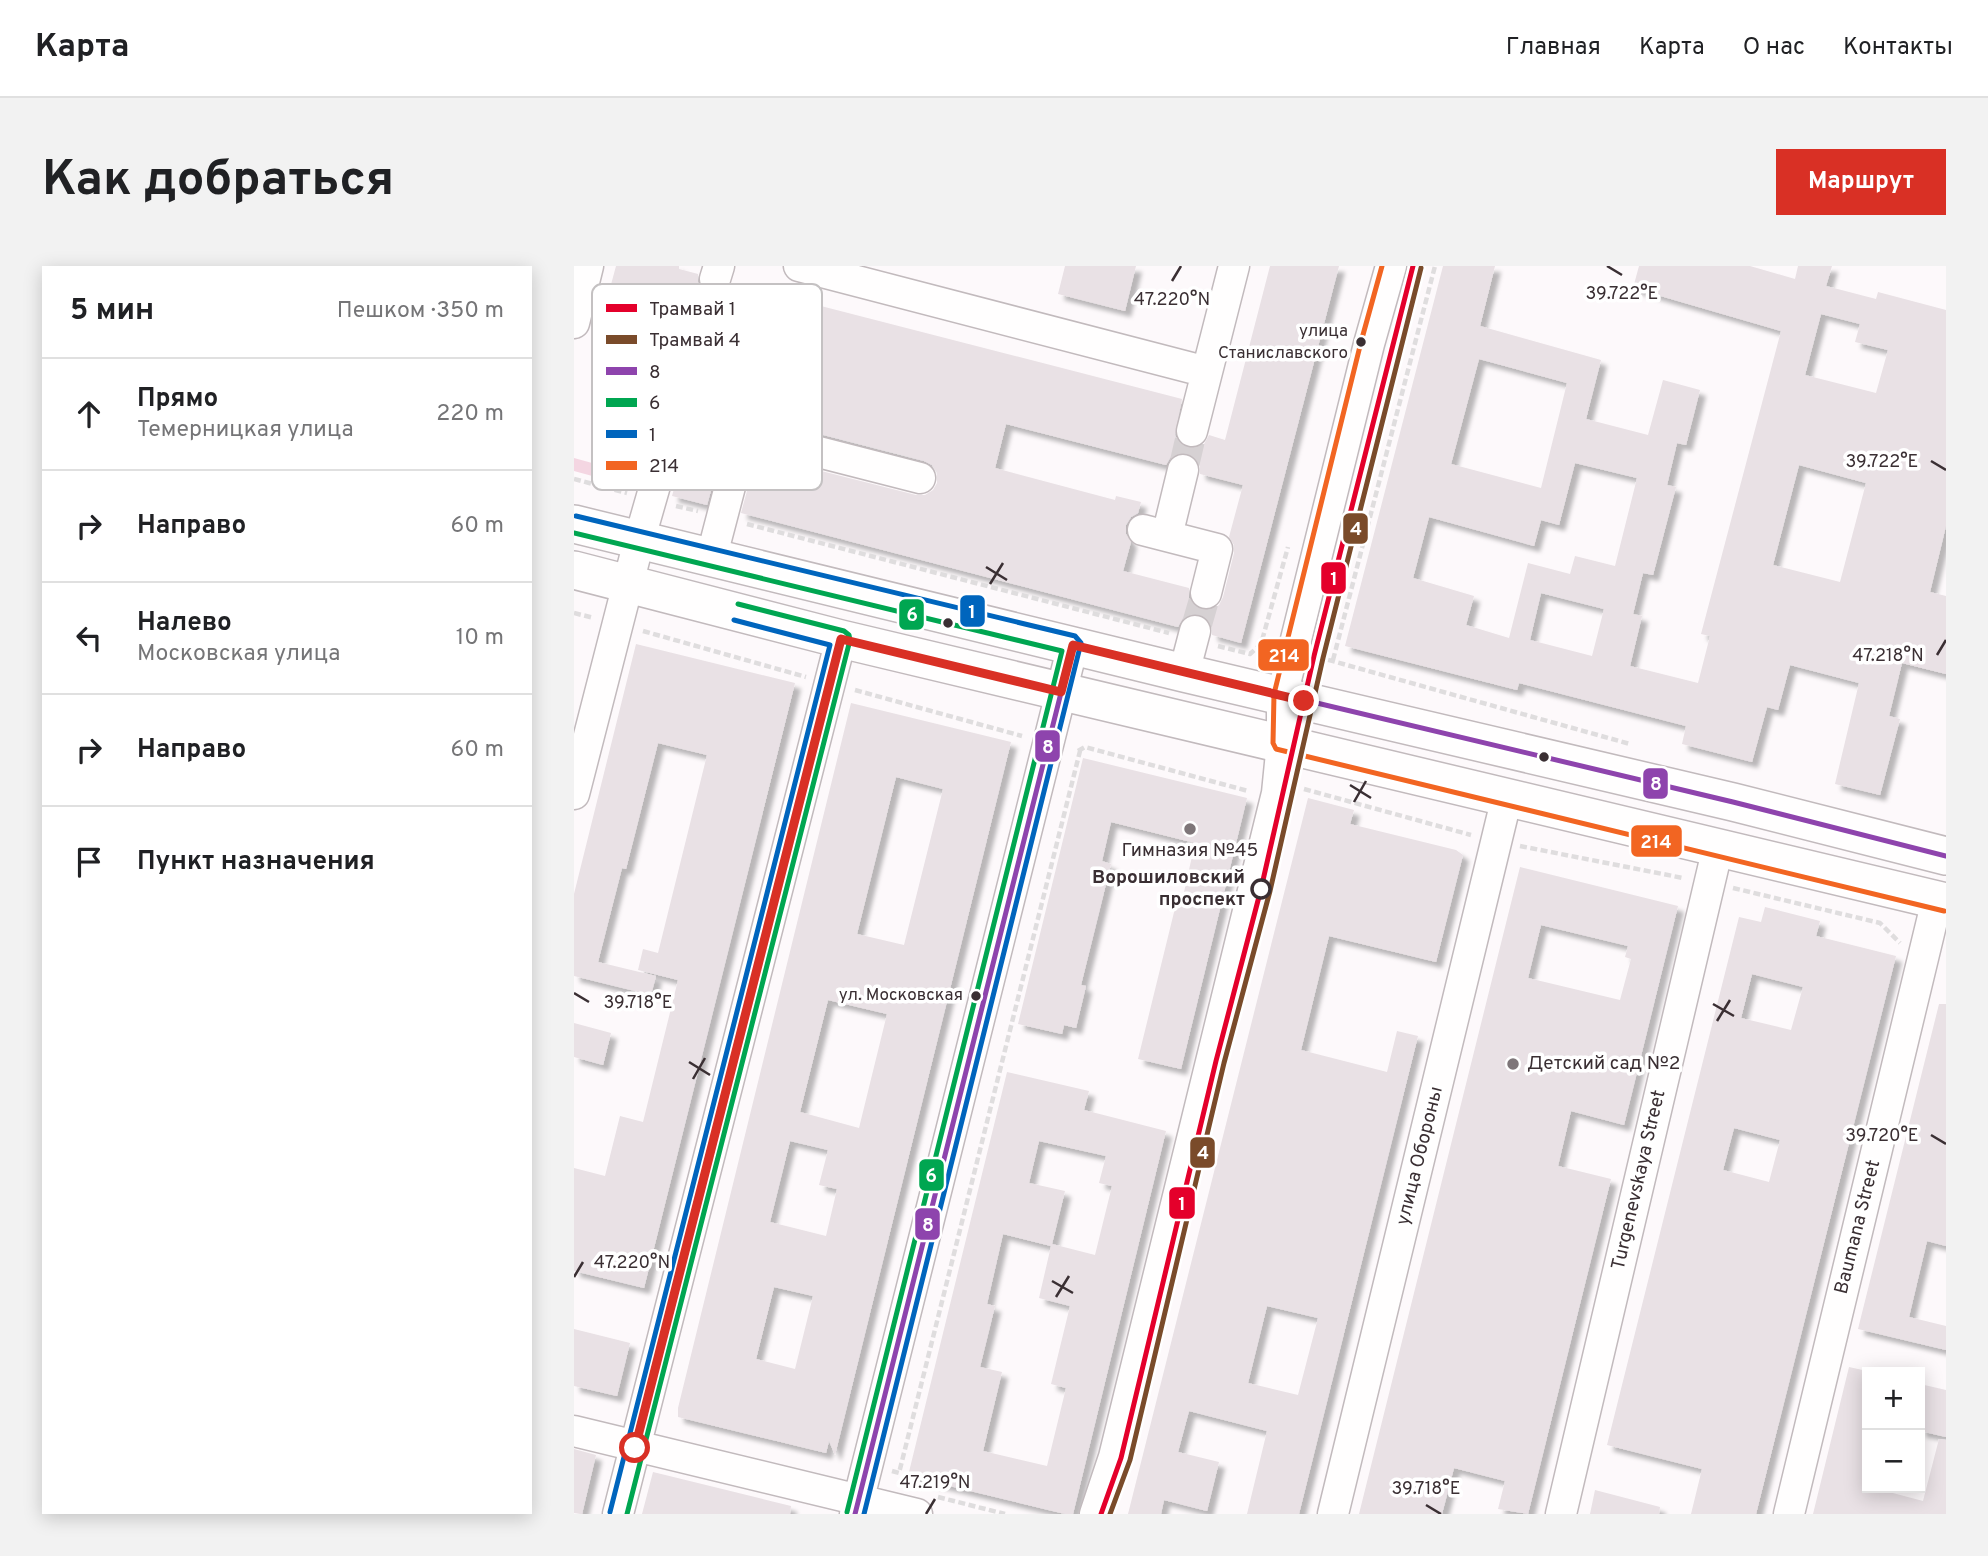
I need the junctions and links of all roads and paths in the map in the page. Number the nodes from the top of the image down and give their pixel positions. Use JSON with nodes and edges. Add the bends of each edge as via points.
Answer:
{"nodes":[{"id":1,"x":588,"y":266,"type":"edge"},
{"id":2,"x":799,"y":266,"type":"edge"},
{"id":3,"x":1234,"y":266,"type":"edge"},
{"id":4,"x":1391,"y":266,"type":"edge"},
{"id":5,"x":1435,"y":266,"type":"edge"},
{"id":6,"x":860,"y":274,"type":"edge"},
{"id":7,"x":574,"y":323,"type":"edge"},
{"id":8,"x":1207,"y":372,"type":"junction"},
{"id":9,"x":1192,"y":431,"type":"tunnel mouth"},
{"id":10,"x":822,"y":453,"type":"edge"},
{"id":11,"x":1183,"y":470,"type":"tunnel mouth"},
{"id":12,"x":920,"y":478,"type":"dead end"},
{"id":13,"x":574,"y":479,"type":"edge"},
{"id":14,"x":592,"y":484,"type":"edge"},
{"id":15,"x":616,"y":490,"type":"edge"},
{"id":16,"x":654,"y":490,"type":"edge"},
{"id":17,"x":728,"y":490,"type":"edge"},
{"id":18,"x":651,"y":499,"type":"junction"},
{"id":19,"x":721,"y":517,"type":"junction"},
{"id":20,"x":574,"y":524,"type":"edge"},
{"id":21,"x":1291,"y":536,"type":"dead end"},
{"id":22,"x":639,"y":541,"type":"junction"},
{"id":23,"x":711,"y":559,"type":"junction"},
{"id":24,"x":574,"y":570,"type":"edge"},
{"id":25,"x":628,"y":584,"type":"junction"},
{"id":26,"x":1206,"y":593,"type":"tunnel mouth"},
{"id":27,"x":574,"y":613,"type":"edge"},
{"id":28,"x":618,"y":624,"type":"junction"},
{"id":29,"x":841,"y":639,"type":"junction"},
{"id":30,"x":1261,"y":644,"type":"junction"},
{"id":31,"x":1073,"y":645,"type":"junction"},
{"id":32,"x":1191,"y":648,"type":"junction"},
{"id":33,"x":1293,"y":651,"type":"junction"},
{"id":34,"x":1333,"y":660,"type":"junction"},
{"id":35,"x":830,"y":684,"type":"junction"},
{"id":36,"x":1061,"y":692,"type":"junction"},
{"id":37,"x":1268,"y":692,"type":"junction"},
{"id":38,"x":1266,"y":740,"type":"junction"},
{"id":39,"x":1048,"y":743,"type":"junction"},
{"id":40,"x":1631,"y":744,"type":"dead end"},
{"id":41,"x":1080,"y":751,"type":"junction"},
{"id":42,"x":1248,"y":791,"type":"junction"},
{"id":43,"x":1278,"y":793,"type":"junction"},
{"id":44,"x":574,"y":794,"type":"edge"},
{"id":45,"x":1507,"y":797,"type":"junction"},
{"id":46,"x":1497,"y":842,"type":"junction"},
{"id":47,"x":1718,"y":846,"type":"junction"},
{"id":48,"x":1946,"y":856,"type":"edge"},
{"id":49,"x":1709,"y":883,"type":"junction"},
{"id":50,"x":1941,"y":901,"type":"edge"},
{"id":51,"x":1933,"y":944,"type":"edge"},
{"id":52,"x":574,"y":1431,"type":"edge"},
{"id":53,"x":635,"y":1448,"type":"junction"},
{"id":54,"x":867,"y":1465,"type":"junction"},
{"id":55,"x":899,"y":1473,"type":"junction"},
{"id":56,"x":896,"y":1485,"type":"dead end"},
{"id":57,"x":923,"y":1504,"type":"edge"},
{"id":58,"x":857,"y":1506,"type":"edge"},
{"id":59,"x":618,"y":1514,"type":"edge"},
{"id":60,"x":1004,"y":1514,"type":"edge"},
{"id":61,"x":1095,"y":1514,"type":"edge"},
{"id":62,"x":1333,"y":1514,"type":"edge"},
{"id":63,"x":1561,"y":1514,"type":"edge"},
{"id":64,"x":1789,"y":1514,"type":"edge"}],
"edges":[{"from":1,"to":7,"type":"street"},
{"from":2,"to":6,"type":"street"},
{"from":3,"to":8,"type":"street"},
{"from":4,"to":33,"type":"street"},
{"from":5,"to":34,"type":"path"},
{"from":6,"to":8,"type":"street"},
{"from":8,"to":9,"type":"street"},
{"from":10,"to":12,"type":"street"},
{"from":11,"to":26,"type":"street","via":[[1155,533],[1217,549]]},
{"from":13,"to":14,"type":"path"},
{"from":15,"to":18,"type":"path"},
{"from":16,"to":18,"type":"street"},
{"from":17,"to":19,"type":"street"},
{"from":18,"to":19,"type":"path"},
{"from":18,"to":22,"type":"street"},
{"from":19,"to":23,"type":"street"},
{"from":19,"to":32,"type":"path"},
{"from":20,"to":22,"type":"main road"},
{"from":21,"to":30,"type":"path"},
{"from":22,"to":23,"type":"main road"},
{"from":22,"to":25,"type":"street"},
{"from":23,"to":31,"type":"main road"},
{"from":24,"to":25,"type":"main road"},
{"from":25,"to":28,"type":"street"},
{"from":25,"to":29,"type":"main road"},
{"from":27,"to":28,"type":"path"},
{"from":28,"to":35,"type":"path"},
{"from":28,"to":44,"type":"street"},
{"from":29,"to":35,"type":"street"},
{"from":29,"to":36,"type":"main road"},
{"from":30,"to":32,"type":"path","via":[[1250,654]]},
{"from":30,"to":33,"type":"path"},
{"from":30,"to":37,"type":"path"},
{"from":31,"to":32,"type":"main road"},
{"from":31,"to":36,"type":"street"},
{"from":32,"to":37,"type":"main road"},
{"from":33,"to":34,"type":"path"},
{"from":33,"to":37,"type":"street"},
{"from":34,"to":40,"type":"path"},
{"from":35,"to":39,"type":"path"},
{"from":35,"to":53,"type":"street"},
{"from":36,"to":38,"type":"main road"},
{"from":36,"to":39,"type":"street"},
{"from":37,"to":38,"type":"street"},
{"from":37,"to":48,"type":"main road"},
{"from":38,"to":42,"type":"path"},
{"from":38,"to":43,"type":"street"},
{"from":38,"to":45,"type":"main road"},
{"from":39,"to":41,"type":"path"},
{"from":39,"to":54,"type":"street"},
{"from":41,"to":42,"type":"path","via":[[1085,747]]},
{"from":41,"to":55,"type":"path"},
{"from":42,"to":43,"type":"path"},
{"from":43,"to":46,"type":"path","via":[[1299,799],[1302,788]]},
{"from":43,"to":61,"type":"street","via":[[1114,1457]]},
{"from":45,"to":46,"type":"street","name":"улица Обороны"},
{"from":45,"to":47,"type":"main road"},
{"from":46,"to":49,"type":"path"},
{"from":46,"to":62,"type":"street","name":"улица Обороны"},
{"from":47,"to":49,"type":"street","name":"Turgenevskaya Street"},
{"from":47,"to":50,"type":"main road"},
{"from":49,"to":51,"type":"path","via":[[1880,923],[1898,943]]},
{"from":49,"to":63,"type":"street","name":"Turgenevskaya Street"},
{"from":50,"to":51,"type":"street","name":"Baumana Street"},
{"from":51,"to":64,"type":"street","name":"Baumana Street"},
{"from":52,"to":53,"type":"street"},
{"from":53,"to":58,"type":"street"},
{"from":53,"to":59,"type":"street"},
{"from":54,"to":55,"type":"path"},
{"from":54,"to":58,"type":"street"},
{"from":55,"to":56,"type":"path"},
{"from":57,"to":58,"type":"street"},
{"from":57,"to":60,"type":"path"}]}
